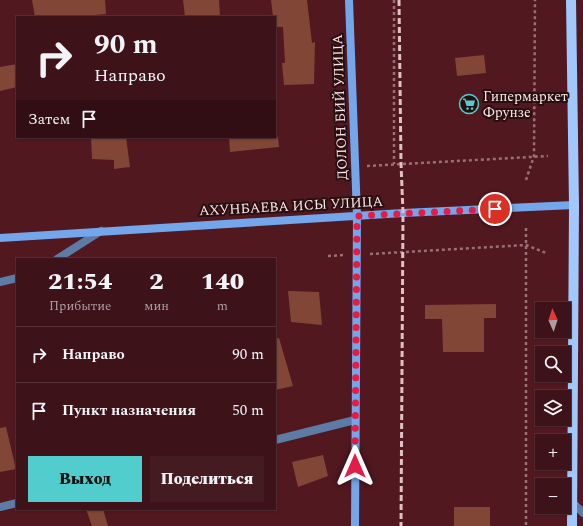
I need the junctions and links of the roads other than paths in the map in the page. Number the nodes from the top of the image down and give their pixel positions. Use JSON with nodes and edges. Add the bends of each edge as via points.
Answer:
{"nodes":[{"id":1,"x":349,"y":0,"type":"edge"},
{"id":2,"x":571,"y":0,"type":"edge"},
{"id":3,"x":578,"y":205,"type":"edge"},
{"id":4,"x":357,"y":216,"type":"junction"},
{"id":5,"x":101,"y":231,"type":"junction"},
{"id":6,"x":0,"y":238,"type":"edge"},
{"id":7,"x":59,"y":258,"type":"edge"},
{"id":8,"x":16,"y":278,"type":"edge"},
{"id":9,"x":0,"y":282,"type":"edge"},
{"id":10,"x":355,"y":420,"type":"junction"},
{"id":11,"x":276,"y":440,"type":"edge"},
{"id":12,"x":572,"y":502,"type":"junction"},
{"id":13,"x":16,"y":503,"type":"edge"},
{"id":14,"x":0,"y":507,"type":"edge"},
{"id":15,"x":583,"y":513,"type":"edge"},
{"id":16,"x":355,"y":526,"type":"edge"},
{"id":17,"x":572,"y":526,"type":"edge"}],
"edges":[{"from":1,"to":4,"type":"street","name":"ДОЛОН БИЙ УЛИЦА"},
{"from":2,"to":3,"type":"main road"},
{"from":3,"to":4,"type":"street","name":"АХУНБАЕВА ИСЫ УЛИЦА"},
{"from":3,"to":12,"type":"main road"},
{"from":4,"to":5,"type":"street","name":"АХУНБАЕВА ИСЫ УЛИЦА"},
{"from":4,"to":10,"type":"street","name":"ДОЛОН БИЙ УЛИЦА"},
{"from":5,"to":6,"type":"street","name":"АХУНБАЕВА ИСЫ УЛИЦА"},
{"from":5,"to":7,"type":"street"},
{"from":8,"to":9,"type":"street"},
{"from":10,"to":11,"type":"street"},
{"from":10,"to":16,"type":"street","name":"ДОЛОН БИЙ УЛИЦА"},
{"from":12,"to":15,"type":"street"},
{"from":12,"to":17,"type":"main road"},
{"from":13,"to":14,"type":"street"}]}
